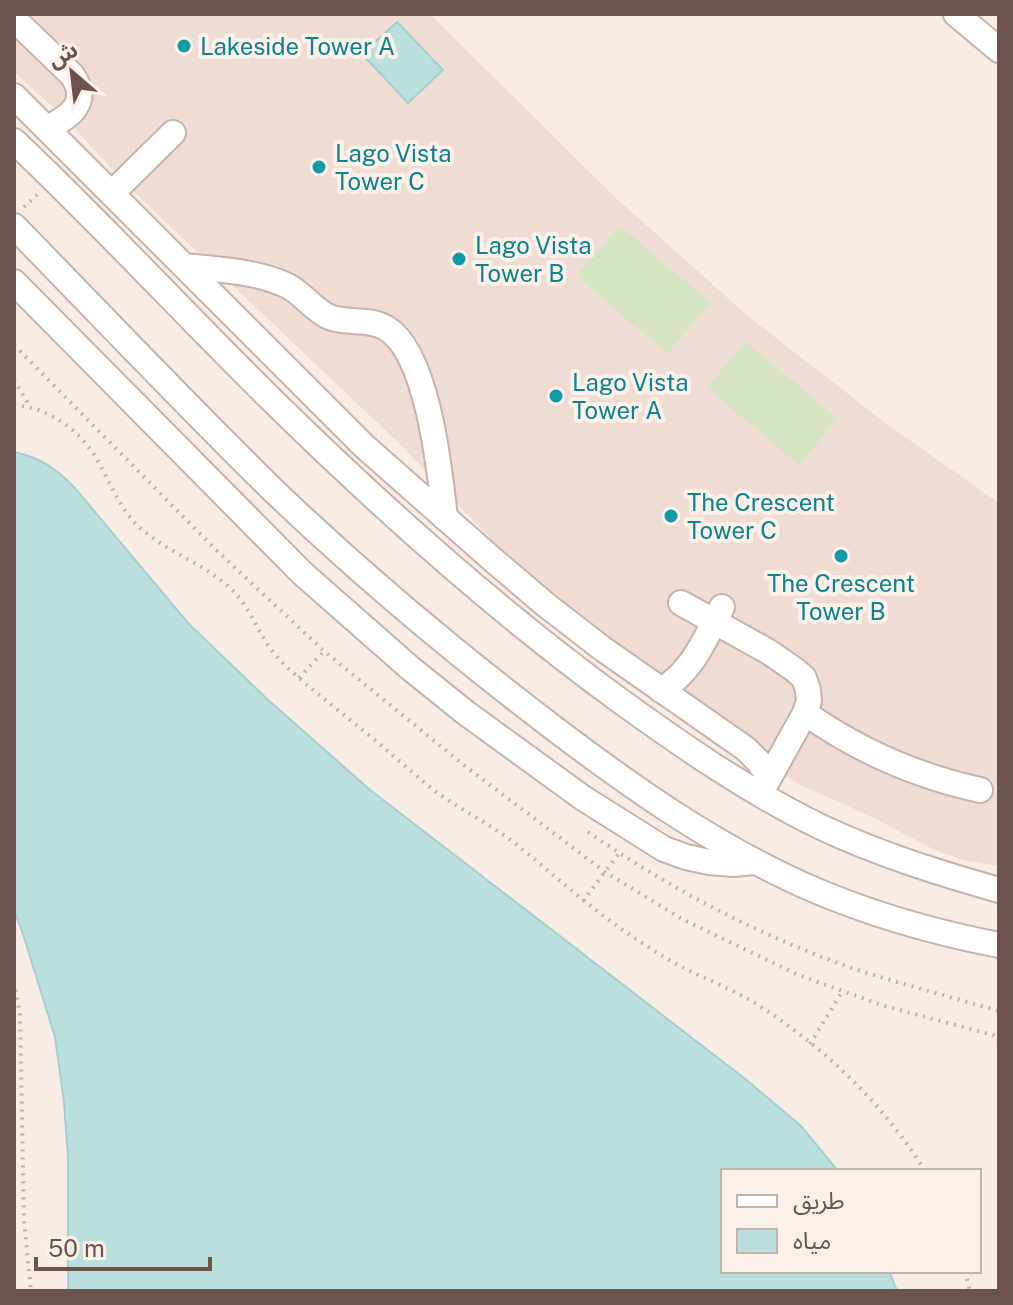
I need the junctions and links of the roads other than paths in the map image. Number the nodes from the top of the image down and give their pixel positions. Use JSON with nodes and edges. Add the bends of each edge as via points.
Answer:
{"nodes":[{"id":1,"x":956,"y":14,"type":"edge"},
{"id":2,"x":14,"y":19,"type":"edge"},
{"id":3,"x":999,"y":50,"type":"edge"},
{"id":4,"x":14,"y":96,"type":"edge"},
{"id":5,"x":47,"y":128,"type":"junction"},
{"id":6,"x":173,"y":133,"type":"dead end"},
{"id":7,"x":14,"y":141,"type":"edge"},
{"id":8,"x":112,"y":193,"type":"junction"},
{"id":9,"x":130,"y":212,"type":"junction"},
{"id":10,"x":14,"y":226,"type":"edge"},
{"id":11,"x":109,"y":236,"type":"junction"},
{"id":12,"x":185,"y":266,"type":"junction"},
{"id":13,"x":14,"y":282,"type":"edge"},
{"id":14,"x":107,"y":321,"type":"junction"},
{"id":15,"x":80,"y":350,"type":"junction"},
{"id":16,"x":350,"y":432,"type":"junction"},
{"id":17,"x":329,"y":456,"type":"junction"},
{"id":18,"x":277,"y":493,"type":"junction"},
{"id":19,"x":445,"y":518,"type":"junction"},
{"id":20,"x":250,"y":522,"type":"junction"},
{"id":21,"x":681,"y":603,"type":"dead end"},
{"id":22,"x":718,"y":614,"type":"junction"},
{"id":23,"x":661,"y":690,"type":"junction"},
{"id":24,"x":805,"y":713,"type":"junction"},
{"id":25,"x":764,"y":786,"type":"junction"},
{"id":26,"x":980,"y":790,"type":"dead end"},
{"id":27,"x":756,"y":862,"type":"junction"},
{"id":28,"x":999,"y":890,"type":"edge"},
{"id":29,"x":956,"y":936,"type":"junction"},
{"id":30,"x":999,"y":945,"type":"edge"},
{"id":31,"x":999,"y":953,"type":"edge"}],
"edges":[{"from":1,"to":3,"type":"street"},
{"from":2,"to":5,"type":"street","via":[[78,83],[78,103]]},
{"from":4,"to":5,"type":"street"},
{"from":5,"to":8,"type":"street"},
{"from":6,"to":8,"type":"street"},
{"from":7,"to":11,"type":"street"},
{"from":8,"to":9,"type":"street"},
{"from":9,"to":11,"type":"street"},
{"from":9,"to":12,"type":"street"},
{"from":10,"to":14,"type":"street"},
{"from":11,"to":17,"type":"street"},
{"from":12,"to":16,"type":"street"},
{"from":12,"to":19,"type":"street","via":[[286,285],[329,317],[375,323],[400,339],[433,429]]},
{"from":13,"to":15,"type":"street"},
{"from":14,"to":15,"type":"street"},
{"from":14,"to":18,"type":"street"},
{"from":15,"to":20,"type":"street"},
{"from":16,"to":17,"type":"street"},
{"from":16,"to":19,"type":"street"},
{"from":17,"to":25,"type":"street","via":[[562,659],[681,746]]},
{"from":18,"to":20,"type":"street"},
{"from":18,"to":27,"type":"street","via":[[503,690],[654,800]]},
{"from":19,"to":23,"type":"street","via":[[546,605]]},
{"from":20,"to":27,"type":"street","via":[[410,668],[583,798],[664,849],[709,862]]},
{"from":21,"to":22,"type":"street"},
{"from":22,"to":23,"type":"street","via":[[691,664]]},
{"from":22,"to":24,"type":"street","via":[[804,678],[809,701]]},
{"from":23,"to":25,"type":"street","via":[[746,749],[759,762]]},
{"from":24,"to":25,"type":"street"},
{"from":24,"to":26,"type":"street","via":[[901,767]]},
{"from":25,"to":28,"type":"street","via":[[822,827],[877,851]]},
{"from":27,"to":29,"type":"street","via":[[854,905]]},
{"from":29,"to":30,"type":"street"},
{"from":29,"to":31,"type":"street"}]}
